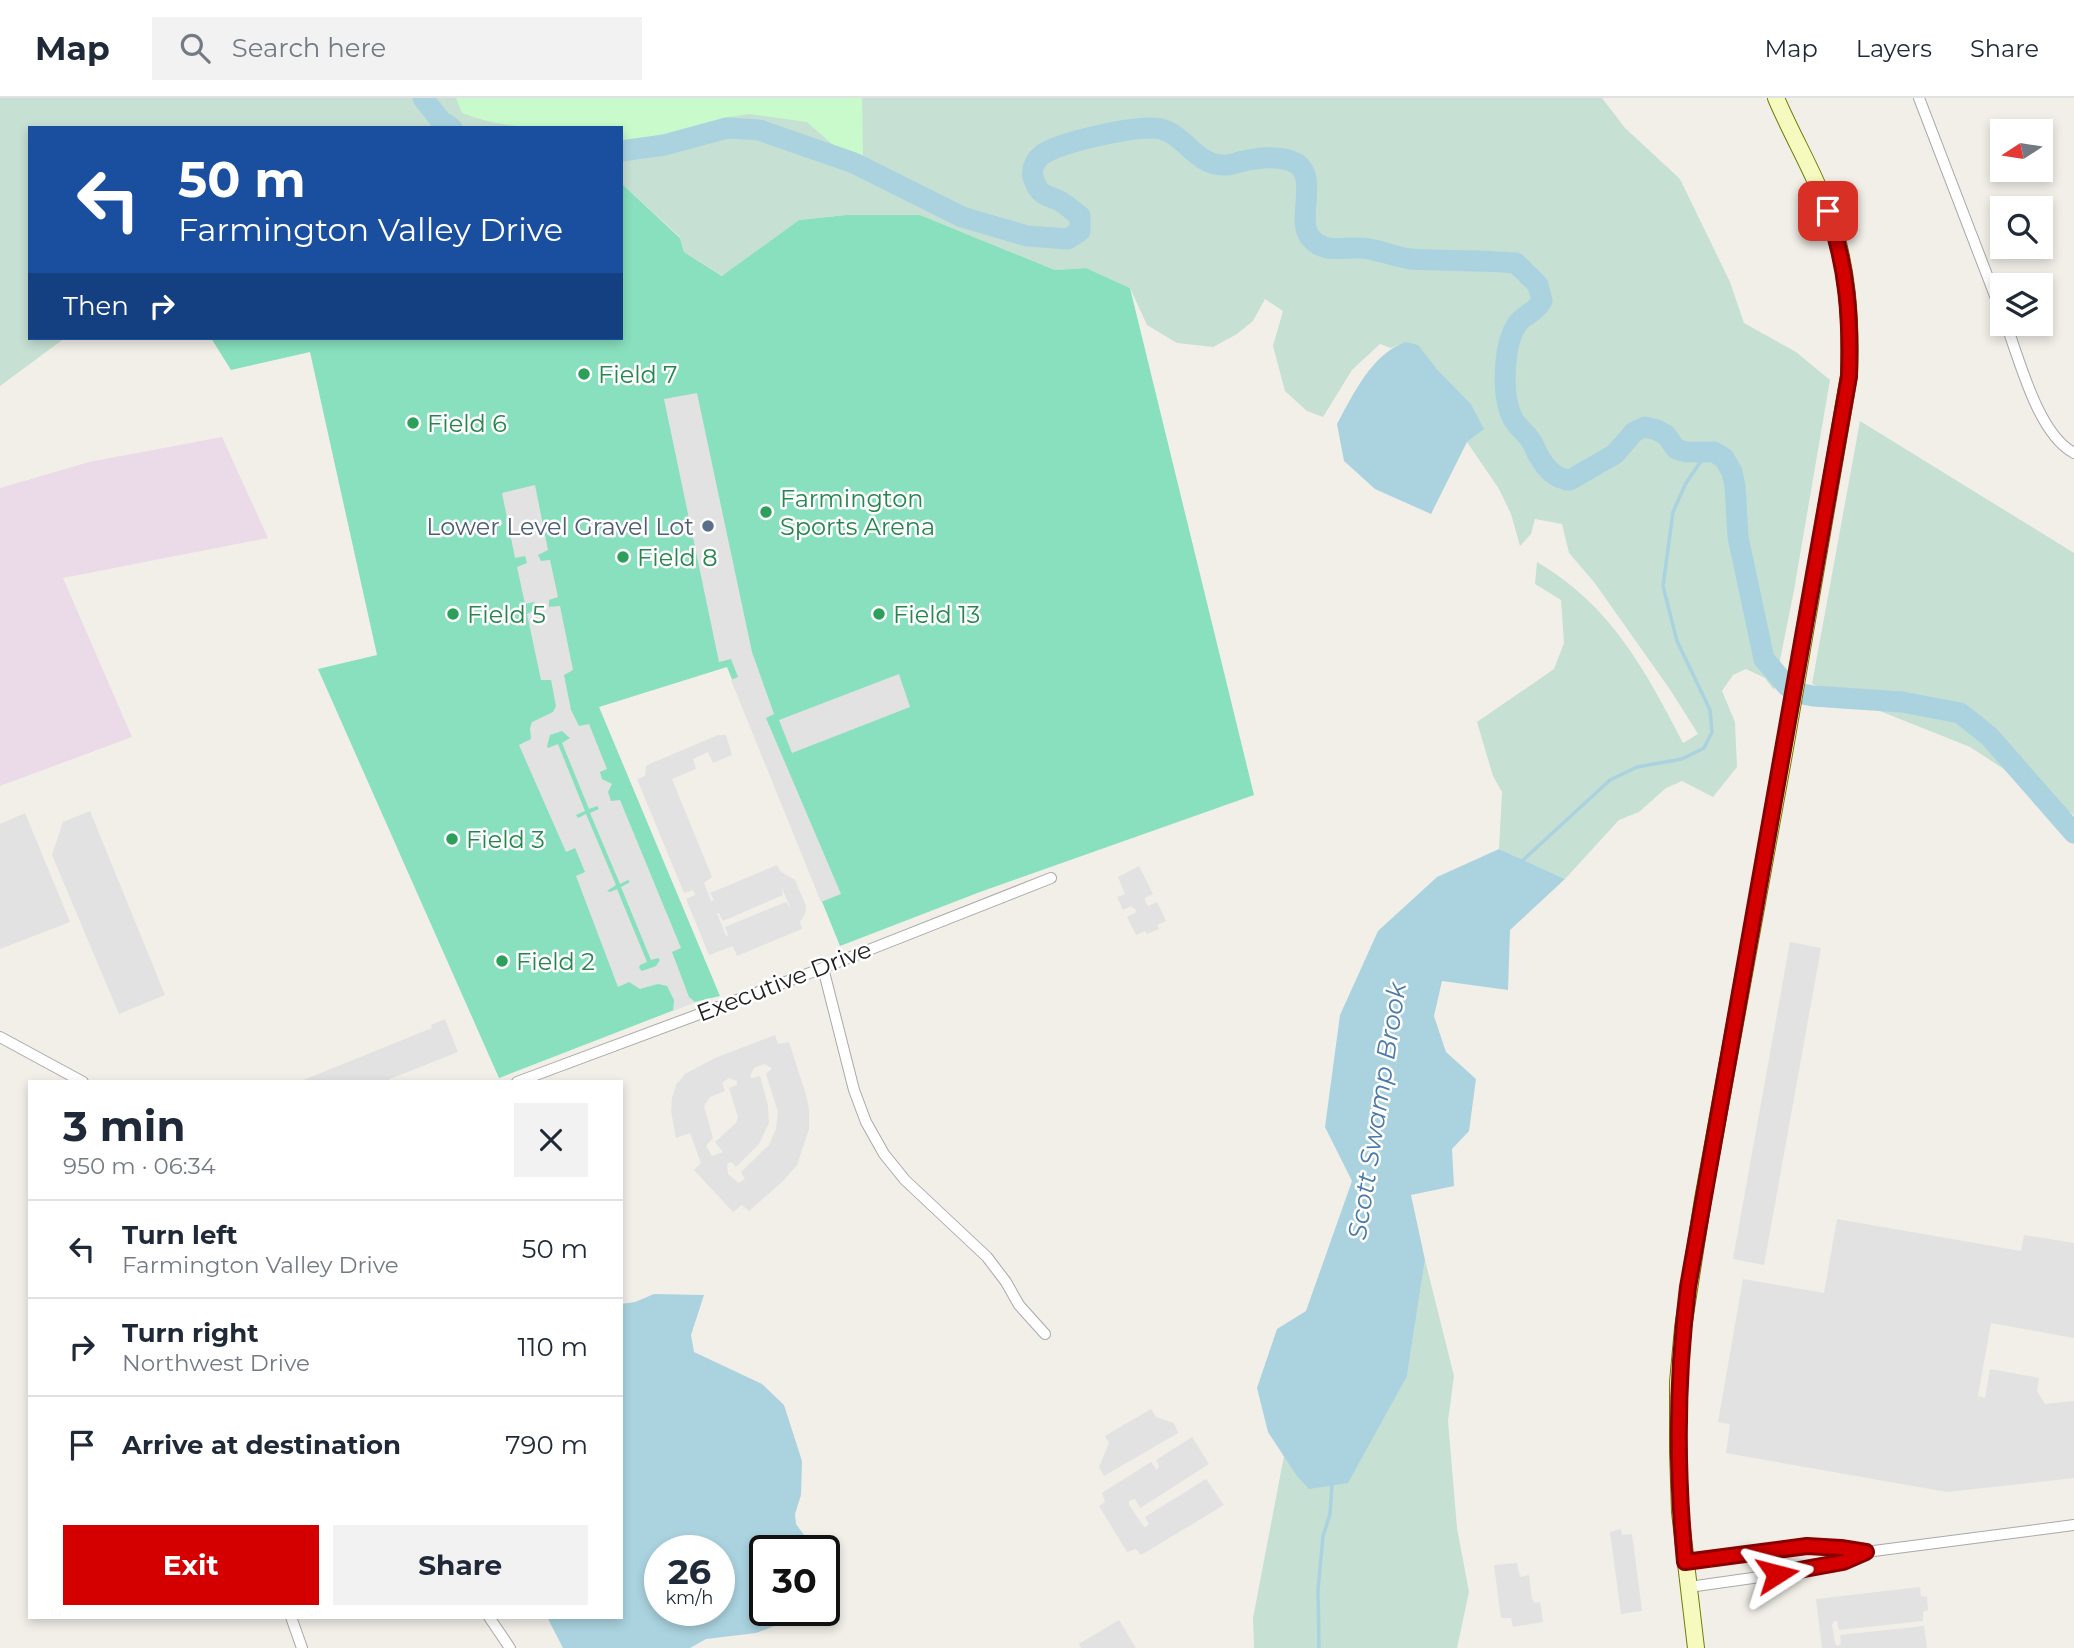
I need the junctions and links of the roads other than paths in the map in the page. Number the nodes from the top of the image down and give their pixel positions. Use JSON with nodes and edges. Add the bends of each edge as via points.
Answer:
{"nodes":[{"id":1,"x":1776,"y":98,"type":"edge"},
{"id":2,"x":1919,"y":98,"type":"edge"},
{"id":3,"x":1990,"y":283,"type":"edge"},
{"id":4,"x":2011,"y":336,"type":"edge"},
{"id":5,"x":2074,"y":453,"type":"edge"},
{"id":6,"x":1051,"y":878,"type":"dead end"},
{"id":7,"x":823,"y":968,"type":"junction"},
{"id":8,"x":0,"y":1037,"type":"edge"},
{"id":9,"x":79,"y":1080,"type":"edge"},
{"id":10,"x":522,"y":1080,"type":"edge"},
{"id":11,"x":1045,"y":1334,"type":"dead end"},
{"id":12,"x":2074,"y":1525,"type":"edge"},
{"id":13,"x":1866,"y":1552,"type":"junction"},
{"id":14,"x":1685,"y":1562,"type":"junction"},
{"id":15,"x":1689,"y":1587,"type":"junction"},
{"id":16,"x":291,"y":1619,"type":"edge"},
{"id":17,"x":490,"y":1619,"type":"edge"},
{"id":18,"x":302,"y":1648,"type":"edge"},
{"id":19,"x":510,"y":1648,"type":"edge"},
{"id":20,"x":1696,"y":1648,"type":"edge"}],
"edges":[{"from":1,"to":14,"type":"main road","via":[[1837,238],[1848,292],[1849,376],[1683,1328],[1677,1421]]},
{"from":2,"to":3,"type":"street"},
{"from":4,"to":5,"type":"street","via":[[2042,418],[2057,440]]},
{"from":6,"to":7,"type":"street","name":"Executive Drive"},
{"from":7,"to":10,"type":"street","name":"Executive Drive"},
{"from":7,"to":11,"type":"street","via":[[854,1090],[884,1154],[905,1180],[987,1257]]},
{"from":8,"to":9,"type":"street"},
{"from":12,"to":13,"type":"street"},
{"from":13,"to":14,"type":"street","via":[[1807,1546]]},
{"from":13,"to":15,"type":"street","via":[[1802,1571]]},
{"from":14,"to":15,"type":"main road"},
{"from":15,"to":20,"type":"main road"},
{"from":16,"to":18,"type":"street"},
{"from":17,"to":19,"type":"street"}]}
